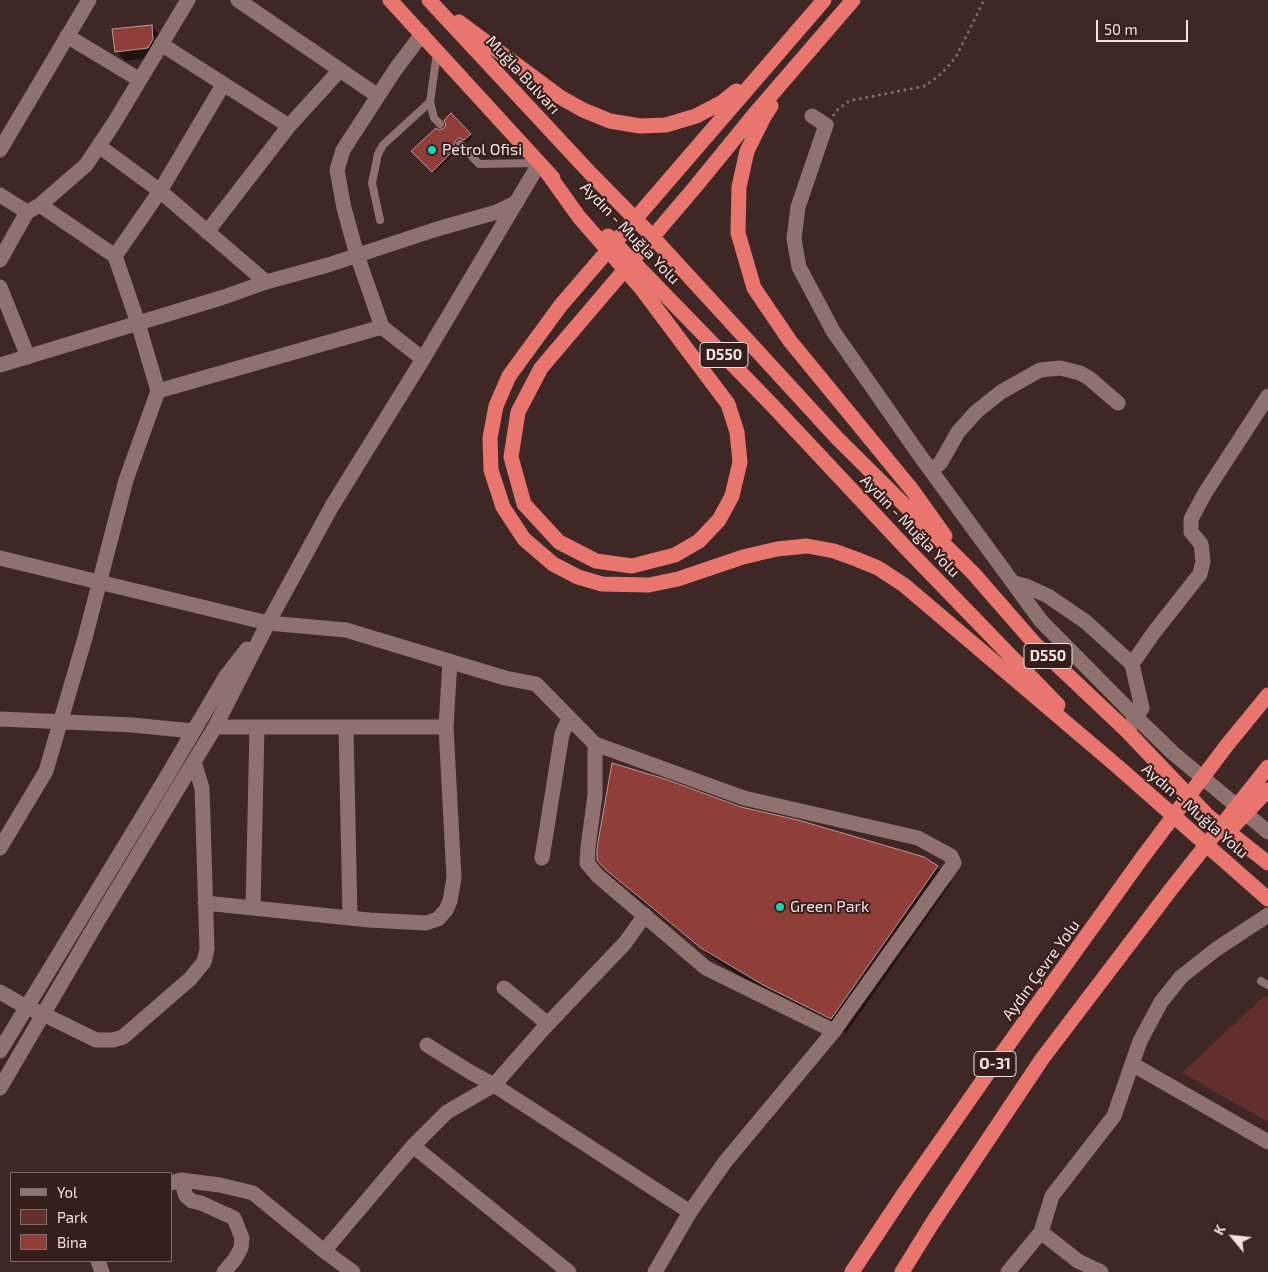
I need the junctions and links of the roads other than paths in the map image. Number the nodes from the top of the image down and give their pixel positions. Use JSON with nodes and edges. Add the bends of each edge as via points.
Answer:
{"nodes":[{"id":1,"x":89,"y":0,"type":"edge"},
{"id":2,"x":188,"y":0,"type":"edge"},
{"id":3,"x":238,"y":0,"type":"edge"},
{"id":4,"x":390,"y":0,"type":"edge"},
{"id":5,"x":429,"y":0,"type":"edge"},
{"id":6,"x":853,"y":0,"type":"edge"},
{"id":7,"x":820,"y":5,"type":"edge"},
{"id":8,"x":422,"y":34,"type":"junction"},
{"id":9,"x":824,"y":35,"type":"junction"},
{"id":10,"x":67,"y":36,"type":"junction"},
{"id":11,"x":161,"y":44,"type":"junction"},
{"id":12,"x":437,"y":51,"type":"junction"},
{"id":13,"x":340,"y":70,"type":"junction"},
{"id":14,"x":140,"y":80,"type":"junction"},
{"id":15,"x":223,"y":85,"type":"junction"},
{"id":16,"x":378,"y":96,"type":"junction"},
{"id":17,"x":430,"y":102,"type":"junction"},
{"id":18,"x":812,"y":116,"type":"dead end"},
{"id":19,"x":440,"y":124,"type":"dead end"},
{"id":20,"x":288,"y":126,"type":"junction"},
{"id":21,"x":460,"y":144,"type":"dead end"},
{"id":22,"x":99,"y":146,"type":"junction"},
{"id":23,"x":0,"y":150,"type":"edge"},
{"id":24,"x":541,"y":166,"type":"junction"},
{"id":25,"x":591,"y":174,"type":"joint"},
{"id":26,"x":160,"y":192,"type":"junction"},
{"id":27,"x":0,"y":195,"type":"edge"},
{"id":28,"x":517,"y":202,"type":"junction"},
{"id":29,"x":34,"y":209,"type":"junction"},
{"id":30,"x":380,"y":220,"type":"dead end"},
{"id":31,"x":207,"y":232,"type":"junction"},
{"id":32,"x":357,"y":255,"type":"junction"},
{"id":33,"x":115,"y":256,"type":"junction"},
{"id":34,"x":0,"y":260,"type":"edge"},
{"id":35,"x":266,"y":282,"type":"junction"},
{"id":36,"x":0,"y":287,"type":"edge"},
{"id":37,"x":138,"y":323,"type":"junction"},
{"id":38,"x":382,"y":327,"type":"junction"},
{"id":39,"x":28,"y":357,"type":"junction"},
{"id":40,"x":423,"y":359,"type":"junction"},
{"id":41,"x":0,"y":366,"type":"edge"},
{"id":42,"x":158,"y":391,"type":"junction"},
{"id":43,"x":1268,"y":396,"type":"edge"},
{"id":44,"x":1118,"y":403,"type":"dead end"},
{"id":45,"x":932,"y":472,"type":"junction"},
{"id":46,"x":0,"y":558,"type":"edge"},
{"id":47,"x":973,"y":573,"type":"junction"},
{"id":48,"x":99,"y":581,"type":"junction"},
{"id":49,"x":1014,"y":583,"type":"junction"},
{"id":50,"x":268,"y":622,"type":"junction"},
{"id":51,"x":450,"y":661,"type":"junction"},
{"id":52,"x":1132,"y":664,"type":"junction"},
{"id":53,"x":1268,"y":689,"type":"edge"},
{"id":54,"x":1268,"y":695,"type":"edge"},
{"id":55,"x":1137,"y":718,"type":"junction"},
{"id":56,"x":0,"y":719,"type":"edge"},
{"id":57,"x":1247,"y":719,"type":"junction"},
{"id":58,"x":571,"y":720,"type":"junction"},
{"id":59,"x":61,"y":722,"type":"junction"},
{"id":60,"x":215,"y":727,"type":"junction"},
{"id":61,"x":257,"y":727,"type":"junction"},
{"id":62,"x":346,"y":727,"type":"junction"},
{"id":63,"x":446,"y":727,"type":"junction"},
{"id":64,"x":1126,"y":730,"type":"junction"},
{"id":65,"x":194,"y":731,"type":"junction"},
{"id":66,"x":594,"y":744,"type":"junction"},
{"id":67,"x":194,"y":762,"type":"junction"},
{"id":68,"x":1264,"y":771,"type":"edge"},
{"id":69,"x":1124,"y":772,"type":"junction"},
{"id":70,"x":1268,"y":790,"type":"edge"},
{"id":71,"x":1268,"y":832,"type":"edge"},
{"id":72,"x":0,"y":848,"type":"edge"},
{"id":73,"x":542,"y":858,"type":"dead end"},
{"id":74,"x":1268,"y":863,"type":"edge"},
{"id":75,"x":1172,"y":888,"type":"junction"},
{"id":76,"x":1268,"y":899,"type":"edge"},
{"id":77,"x":205,"y":903,"type":"junction"},
{"id":78,"x":253,"y":908,"type":"junction"},
{"id":79,"x":645,"y":915,"type":"junction"},
{"id":80,"x":1268,"y":915,"type":"edge"},
{"id":81,"x":350,"y":918,"type":"junction"},
{"id":82,"x":504,"y":988,"type":"dead end"},
{"id":83,"x":0,"y":992,"type":"edge"},
{"id":84,"x":26,"y":1007,"type":"junction"},
{"id":85,"x":43,"y":1014,"type":"junction"},
{"id":86,"x":548,"y":1024,"type":"junction"},
{"id":87,"x":834,"y":1031,"type":"junction"},
{"id":88,"x":427,"y":1045,"type":"dead end"},
{"id":89,"x":0,"y":1051,"type":"edge"},
{"id":90,"x":1132,"y":1064,"type":"junction"},
{"id":91,"x":494,"y":1085,"type":"junction"},
{"id":92,"x":0,"y":1088,"type":"edge"},
{"id":93,"x":1268,"y":1142,"type":"edge"},
{"id":94,"x":413,"y":1146,"type":"junction"},
{"id":95,"x":176,"y":1181,"type":"edge"},
{"id":96,"x":690,"y":1212,"type":"junction"},
{"id":97,"x":1041,"y":1232,"type":"junction"},
{"id":98,"x":324,"y":1251,"type":"junction"},
{"id":99,"x":336,"y":1267,"type":"edge"},
{"id":100,"x":224,"y":1272,"type":"edge"},
{"id":101,"x":353,"y":1272,"type":"edge"},
{"id":102,"x":569,"y":1272,"type":"edge"},
{"id":103,"x":655,"y":1272,"type":"edge"},
{"id":104,"x":852,"y":1272,"type":"edge"},
{"id":105,"x":902,"y":1272,"type":"edge"},
{"id":106,"x":1008,"y":1272,"type":"edge"},
{"id":107,"x":1101,"y":1272,"type":"edge"}],
"edges":[{"from":1,"to":10,"type":"street"},
{"from":2,"to":11,"type":"street"},
{"from":3,"to":13,"type":"street"},
{"from":4,"to":8,"type":"highway","number":"D550"},
{"from":5,"to":7,"type":"highway","via":[[560,97],[610,121],[640,126],[666,125],[696,116],[721,103],[743,86]]},
{"from":5,"to":25,"type":"highway","name":"Muğla Bulvarı","number":"D550"},
{"from":6,"to":9,"type":"highway"},
{"from":7,"to":69,"type":"highway","via":[[561,305],[509,376],[496,406],[490,438],[491,470],[503,507],[524,539],[553,564],[578,577],[602,584],[649,585],[777,548],[807,546],[834,551],[878,568],[904,585]]},
{"from":8,"to":12,"type":"highway","number":"D550"},
{"from":8,"to":16,"type":"street"},
{"from":9,"to":24,"type":"highway","via":[[696,186],[580,321],[541,368],[518,412],[511,457],[524,504],[559,542],[596,562],[632,566],[675,555],[699,541],[719,520],[732,496],[740,462],[737,432],[728,404],[640,288],[579,217]]},
{"from":9,"to":47,"type":"highway","via":[[764,117],[747,150],[739,187],[738,233],[754,288],[790,341],[913,491]]},
{"from":10,"to":14,"type":"street"},
{"from":10,"to":23,"type":"street"},
{"from":11,"to":14,"type":"street"},
{"from":11,"to":15,"type":"street"},
{"from":12,"to":17,"type":"lane"},
{"from":12,"to":24,"type":"highway","number":"D550"},
{"from":13,"to":16,"type":"street"},
{"from":13,"to":20,"type":"street"},
{"from":14,"to":22,"type":"street"},
{"from":15,"to":20,"type":"street"},
{"from":15,"to":26,"type":"street"},
{"from":16,"to":32,"type":"street","via":[[343,150],[337,170]]},
{"from":17,"to":19,"type":"lane","via":[[434,118]]},
{"from":17,"to":30,"type":"lane","via":[[382,145],[378,154],[372,183]]},
{"from":18,"to":45,"type":"street","via":[[826,125],[798,207],[794,239],[800,267],[833,331]]},
{"from":20,"to":31,"type":"street"},
{"from":21,"to":24,"type":"lane","via":[[479,164]]},
{"from":22,"to":26,"type":"street"},
{"from":22,"to":29,"type":"street","via":[[86,165]]},
{"from":24,"to":28,"type":"street"},
{"from":24,"to":69,"type":"highway","name":"Aydın - Muğla Yolu","number":"D550"},
{"from":25,"to":47,"type":"highway","name":"Aydın - Muğla Yolu","number":"D550","via":[[837,438]]},
{"from":26,"to":31,"type":"street"},
{"from":26,"to":33,"type":"street"},
{"from":27,"to":29,"type":"street"},
{"from":28,"to":32,"type":"street","via":[[497,212]]},
{"from":28,"to":40,"type":"street"},
{"from":29,"to":33,"type":"street"},
{"from":29,"to":34,"type":"street"},
{"from":31,"to":35,"type":"street"},
{"from":32,"to":35,"type":"street"},
{"from":32,"to":38,"type":"street"},
{"from":33,"to":37,"type":"street"},
{"from":35,"to":37,"type":"street"},
{"from":36,"to":39,"type":"street"},
{"from":37,"to":39,"type":"street"},
{"from":37,"to":42,"type":"street"},
{"from":38,"to":40,"type":"street"},
{"from":38,"to":42,"type":"street"},
{"from":39,"to":41,"type":"street"},
{"from":40,"to":50,"type":"street","via":[[332,506]]},
{"from":42,"to":48,"type":"street","via":[[126,480]]},
{"from":43,"to":52,"type":"street","via":[[1191,519],[1191,532],[1201,544],[1203,561],[1200,574]]},
{"from":44,"to":45,"type":"street","via":[[1080,373],[1060,368],[1040,370],[976,412],[958,432]]},
{"from":45,"to":49,"type":"street"},
{"from":46,"to":48,"type":"street"},
{"from":47,"to":64,"type":"highway","name":"Aydın - Muğla Yolu","number":"D550","via":[[1035,644]]},
{"from":48,"to":50,"type":"street"},
{"from":48,"to":59,"type":"street"},
{"from":49,"to":52,"type":"street","via":[[1048,596],[1086,622]]},
{"from":49,"to":55,"type":"street","via":[[1041,621]]},
{"from":50,"to":51,"type":"street","via":[[346,630]]},
{"from":50,"to":60,"type":"street"},
{"from":50,"to":65,"type":"street","via":[[226,676]]},
{"from":51,"to":58,"type":"street","via":[[536,684]]},
{"from":51,"to":63,"type":"street"},
{"from":52,"to":55,"type":"street","via":[[1142,708]]},
{"from":53,"to":57,"type":"highway"},
{"from":54,"to":57,"type":"highway","name":"Aydın Çevre Yolu","number":"O-31"},
{"from":55,"to":64,"type":"street"},
{"from":55,"to":71,"type":"street","via":[[1173,753]]},
{"from":56,"to":59,"type":"street"},
{"from":57,"to":104,"type":"highway","name":"Aydın Çevre Yolu","number":"O-31","via":[[1142,858],[988,1073]]},
{"from":58,"to":66,"type":"street"},
{"from":58,"to":73,"type":"street","via":[[562,734]]},
{"from":59,"to":65,"type":"street"},
{"from":59,"to":72,"type":"street","via":[[46,771]]},
{"from":60,"to":61,"type":"street"},
{"from":60,"to":67,"type":"street"},
{"from":61,"to":62,"type":"street"},
{"from":61,"to":78,"type":"street"},
{"from":62,"to":63,"type":"street"},
{"from":62,"to":81,"type":"street"},
{"from":63,"to":81,"type":"street","via":[[454,878],[450,901],[438,919],[426,923]]},
{"from":64,"to":74,"type":"highway","name":"Aydın - Muğla Yolu","number":"D550","via":[[1208,816]]},
{"from":65,"to":84,"type":"street"},
{"from":66,"to":79,"type":"street","via":[[595,795],[587,863]]},
{"from":66,"to":87,"type":"street","via":[[744,798],[918,838],[951,856],[954,863]]},
{"from":67,"to":77,"type":"street","via":[[202,788]]},
{"from":67,"to":85,"type":"street"},
{"from":68,"to":75,"type":"highway","number":"O-31"},
{"from":69,"to":76,"type":"highway","name":"Aydın - Muğla Yolu","number":"D550"},
{"from":70,"to":75,"type":"highway"},
{"from":75,"to":105,"type":"highway","number":"O-31","via":[[1042,1059]]},
{"from":77,"to":78,"type":"street"},
{"from":77,"to":85,"type":"street","via":[[207,949],[204,962],[190,979],[123,1037],[96,1040]]},
{"from":78,"to":81,"type":"street"},
{"from":79,"to":86,"type":"street","via":[[625,943]]},
{"from":79,"to":87,"type":"street","via":[[706,968]]},
{"from":80,"to":90,"type":"street","via":[[1214,950],[1181,977],[1161,1002]]},
{"from":82,"to":86,"type":"street"},
{"from":83,"to":84,"type":"street"},
{"from":84,"to":85,"type":"street"},
{"from":84,"to":89,"type":"street"},
{"from":85,"to":92,"type":"street"},
{"from":86,"to":91,"type":"street"},
{"from":87,"to":96,"type":"street","via":[[725,1162]]},
{"from":88,"to":91,"type":"street"},
{"from":90,"to":93,"type":"street"},
{"from":90,"to":97,"type":"street","via":[[1114,1116],[1052,1196]]},
{"from":91,"to":94,"type":"street","via":[[447,1112]]},
{"from":91,"to":96,"type":"street"},
{"from":94,"to":98,"type":"street"},
{"from":94,"to":102,"type":"street"},
{"from":95,"to":98,"type":"street","via":[[220,1185],[253,1193]]},
{"from":95,"to":100,"type":"street","via":[[192,1201],[234,1218],[242,1238],[241,1248]]},
{"from":96,"to":103,"type":"street"},
{"from":97,"to":106,"type":"street"},
{"from":97,"to":107,"type":"street","via":[[1078,1261]]},
{"from":98,"to":99,"type":"street"},
{"from":99,"to":101,"type":"street"}]}
